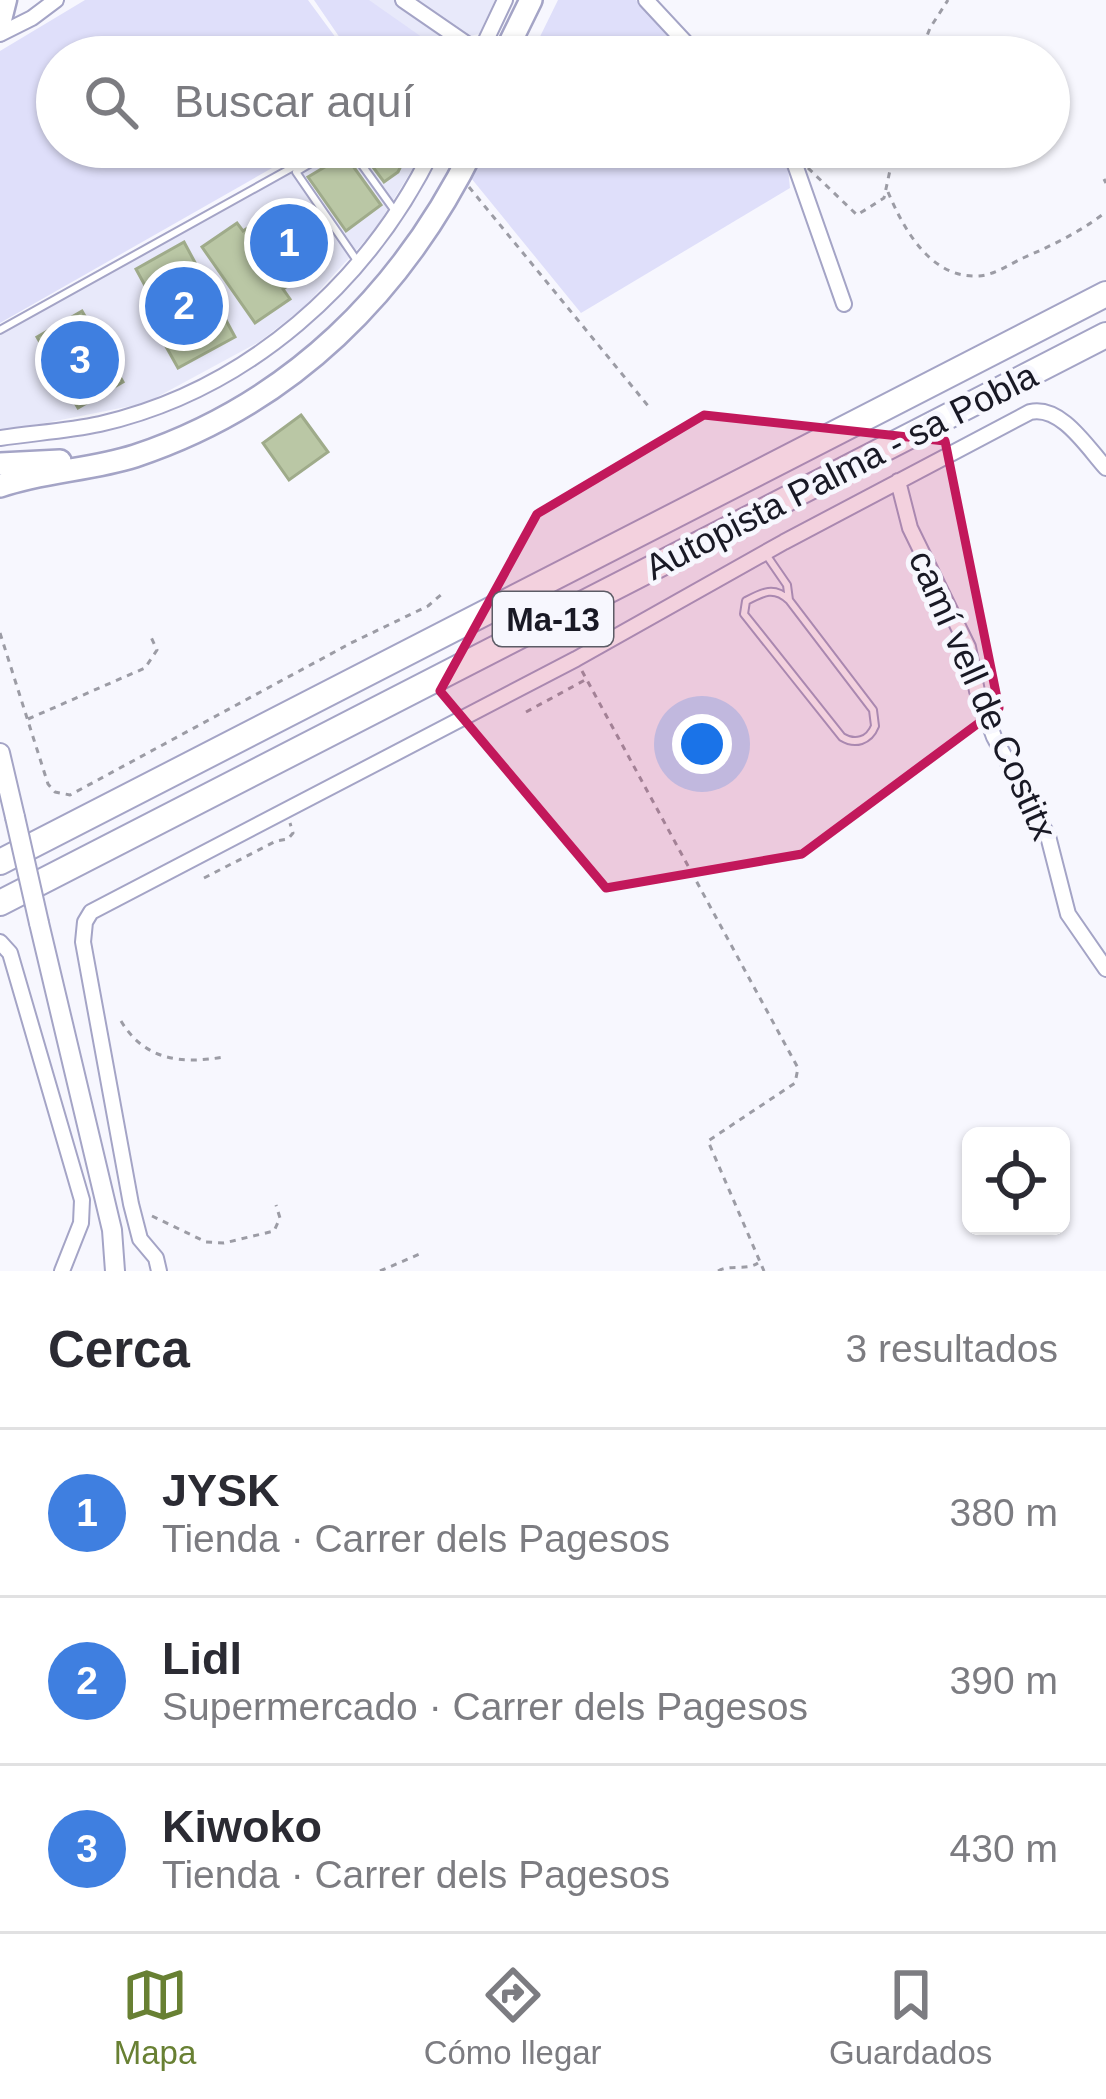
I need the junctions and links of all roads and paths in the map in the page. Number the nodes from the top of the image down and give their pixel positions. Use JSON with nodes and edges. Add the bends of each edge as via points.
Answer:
{"nodes":[{"id":1,"x":9,"y":0,"type":"edge"},
{"id":2,"x":404,"y":0,"type":"edge"},
{"id":3,"x":506,"y":0,"type":"edge"},
{"id":4,"x":531,"y":0,"type":"edge"},
{"id":5,"x":545,"y":0,"type":"edge"},
{"id":6,"x":646,"y":0,"type":"edge"},
{"id":7,"x":948,"y":0,"type":"edge"},
{"id":8,"x":50,"y":4,"type":"edge"},
{"id":9,"x":0,"y":33,"type":"edge"},
{"id":10,"x":453,"y":36,"type":"edge"},
{"id":11,"x":488,"y":36,"type":"edge"},
{"id":12,"x":513,"y":36,"type":"edge"},
{"id":13,"x":528,"y":36,"type":"edge"},
{"id":14,"x":679,"y":36,"type":"edge"},
{"id":15,"x":927,"y":36,"type":"edge"},
{"id":16,"x":290,"y":168,"type":"edge"},
{"id":17,"x":303,"y":168,"type":"edge"},
{"id":18,"x":365,"y":168,"type":"edge"},
{"id":19,"x":422,"y":168,"type":"edge"},
{"id":20,"x":448,"y":168,"type":"edge"},
{"id":21,"x":464,"y":168,"type":"edge"},
{"id":22,"x":794,"y":168,"type":"edge"},
{"id":23,"x":805,"y":168,"type":"edge"},
{"id":24,"x":892,"y":168,"type":"edge"},
{"id":25,"x":458,"y":180,"type":"junction"},
{"id":26,"x":888,"y":192,"type":"junction"},
{"id":27,"x":1106,"y":212,"type":"edge"},
{"id":28,"x":397,"y":214,"type":"junction"},
{"id":29,"x":360,"y":265,"type":"junction"},
{"id":30,"x":1106,"y":294,"type":"edge"},
{"id":31,"x":844,"y":304,"type":"dead end"},
{"id":32,"x":0,"y":330,"type":"edge"},
{"id":33,"x":1106,"y":335,"type":"edge"},
{"id":34,"x":649,"y":407,"type":"dead end"},
{"id":35,"x":0,"y":438,"type":"edge"},
{"id":36,"x":0,"y":464,"type":"edge"},
{"id":37,"x":1106,"y":468,"type":"edge"},
{"id":38,"x":898,"y":481,"type":"junction"},
{"id":39,"x":0,"y":486,"type":"edge"},
{"id":40,"x":765,"y":553,"type":"junction"},
{"id":41,"x":443,"y":593,"type":"dead end"},
{"id":42,"x":789,"y":600,"type":"junction"},
{"id":43,"x":0,"y":633,"type":"edge"},
{"id":44,"x":150,"y":635,"type":"dead end"},
{"id":45,"x":576,"y":659,"type":"junction"},
{"id":46,"x":587,"y":679,"type":"junction"},
{"id":47,"x":526,"y":712,"type":"dead end"},
{"id":48,"x":27,"y":720,"type":"junction"},
{"id":49,"x":0,"y":753,"type":"edge"},
{"id":50,"x":284,"y":810,"type":"junction"},
{"id":51,"x":0,"y":862,"type":"edge"},
{"id":52,"x":204,"y":878,"type":"dead end"},
{"id":53,"x":0,"y":903,"type":"edge"},
{"id":54,"x":0,"y":942,"type":"edge"},
{"id":55,"x":1106,"y":969,"type":"edge"},
{"id":56,"x":122,"y":1021,"type":"dead end"},
{"id":57,"x":224,"y":1057,"type":"dead end"},
{"id":58,"x":276,"y":1205,"type":"dead end"},
{"id":59,"x":152,"y":1216,"type":"dead end"},
{"id":60,"x":112,"y":1230,"type":"junction"},
{"id":61,"x":422,"y":1252,"type":"dead end"},
{"id":62,"x":760,"y":1262,"type":"junction"},
{"id":63,"x":156,"y":1266,"type":"edge"},
{"id":64,"x":62,"y":1271,"type":"edge"},
{"id":65,"x":115,"y":1271,"type":"edge"},
{"id":66,"x":131,"y":1271,"type":"edge"},
{"id":67,"x":380,"y":1271,"type":"edge"},
{"id":68,"x":718,"y":1271,"type":"edge"},
{"id":69,"x":764,"y":1271,"type":"edge"}],
"edges":[{"from":1,"to":8,"type":"street"},
{"from":1,"to":9,"type":"street"},
{"from":2,"to":10,"type":"street"},
{"from":3,"to":11,"type":"street"},
{"from":4,"to":12,"type":"highway"},
{"from":5,"to":13,"type":"highway"},
{"from":6,"to":14,"type":"street"},
{"from":7,"to":15,"type":"path"},
{"from":8,"to":9,"type":"street"},
{"from":16,"to":32,"type":"lane"},
{"from":17,"to":29,"type":"lane","via":[[296,172]]},
{"from":18,"to":28,"type":"lane"},
{"from":19,"to":28,"type":"street"},
{"from":20,"to":36,"type":"highway","via":[[383,270],[338,319],[265,376],[135,442],[71,460]]},
{"from":21,"to":25,"type":"highway"},
{"from":22,"to":31,"type":"street"},
{"from":23,"to":26,"type":"path","via":[[856,215]]},
{"from":24,"to":26,"type":"path"},
{"from":25,"to":34,"type":"path"},
{"from":25,"to":39,"type":"highway","via":[[372,302],[275,385],[221,419],[134,456]]},
{"from":26,"to":27,"type":"path","via":[[924,254],[953,274],[983,277],[1078,234]]},
{"from":28,"to":29,"type":"street"},
{"from":29,"to":35,"type":"street","via":[[257,356],[214,380],[131,415]]},
{"from":30,"to":51,"type":"highway","name":"Autopista Palma - sa Pobla","number":"Ma-13"},
{"from":33,"to":53,"type":"highway","name":"Autopista Palma - sa Pobla","number":"Ma-13"},
{"from":37,"to":38,"type":"street","via":[[1056,416],[1040,410]]},
{"from":38,"to":40,"type":"street"},
{"from":38,"to":55,"type":"street","name":"camí vell de Costitx","via":[[910,528],[968,647],[994,736],[1048,836],[1068,914]]},
{"from":40,"to":42,"type":"lane"},
{"from":40,"to":45,"type":"street"},
{"from":41,"to":48,"type":"path","via":[[70,795],[48,784]]},
{"from":42,"to":42,"type":"lane","via":[[871,706],[875,727],[861,740],[842,737],[744,614],[746,601],[764,592]]},
{"from":43,"to":48,"type":"path"},
{"from":44,"to":48,"type":"path","via":[[157,650],[145,668]]},
{"from":45,"to":46,"type":"path"},
{"from":45,"to":50,"type":"street"},
{"from":46,"to":47,"type":"path"},
{"from":46,"to":62,"type":"path","via":[[798,1068],[795,1083],[708,1141]]},
{"from":49,"to":60,"type":"main road","bridge":true},
{"from":50,"to":52,"type":"path","via":[[291,837]]},
{"from":50,"to":63,"type":"street","via":[[96,908],[85,922],[131,1204]]},
{"from":54,"to":64,"type":"street","via":[[10,953],[82,1200]]},
{"from":56,"to":57,"type":"path","via":[[139,1044],[165,1058]]},
{"from":58,"to":59,"type":"path","via":[[280,1222],[270,1234],[224,1243],[196,1239]]},
{"from":60,"to":65,"type":"main road"},
{"from":60,"to":66,"type":"main road"},
{"from":61,"to":67,"type":"path"},
{"from":62,"to":68,"type":"path"},
{"from":62,"to":69,"type":"path"}]}
